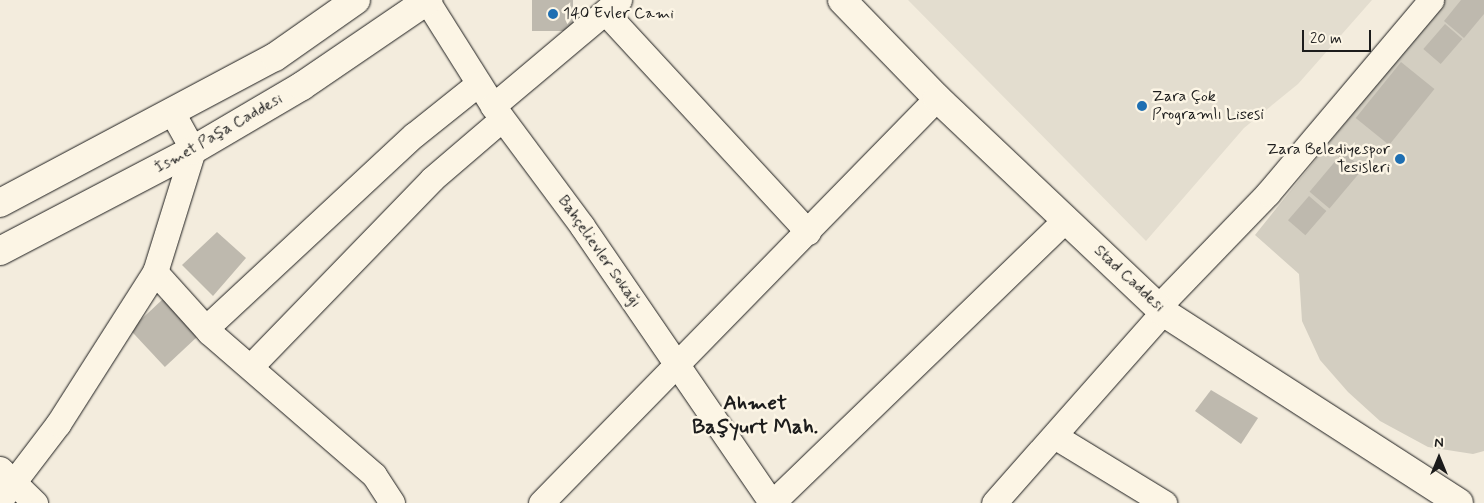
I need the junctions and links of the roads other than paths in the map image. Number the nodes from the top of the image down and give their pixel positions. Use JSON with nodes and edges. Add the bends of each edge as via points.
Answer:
{"nodes":[{"id":1,"x":356,"y":0,"type":"edge"},
{"id":2,"x":428,"y":0,"type":"edge"},
{"id":3,"x":842,"y":0,"type":"edge"},
{"id":4,"x":1431,"y":0,"type":"edge"},
{"id":5,"x":613,"y":7,"type":"edge"},
{"id":6,"x":478,"y":84,"type":"junction"},
{"id":7,"x":937,"y":98,"type":"junction"},
{"id":8,"x":497,"y":113,"type":"junction"},
{"id":9,"x":173,"y":114,"type":"junction"},
{"id":10,"x":193,"y":150,"type":"junction"},
{"id":11,"x":0,"y":204,"type":"edge"},
{"id":12,"x":1065,"y":220,"type":"junction"},
{"id":13,"x":808,"y":232,"type":"junction"},
{"id":14,"x":0,"y":251,"type":"edge"},
{"id":15,"x":155,"y":272,"type":"junction"},
{"id":16,"x":1161,"y":310,"type":"junction"},
{"id":17,"x":206,"y":328,"type":"junction"},
{"id":18,"x":677,"y":365,"type":"junction"},
{"id":19,"x":252,"y":366,"type":"junction"},
{"id":20,"x":1056,"y":437,"type":"junction"},
{"id":21,"x":4,"y":484,"type":"edge"},
{"id":22,"x":35,"y":503,"type":"edge"},
{"id":23,"x":392,"y":503,"type":"edge"},
{"id":24,"x":541,"y":503,"type":"edge"},
{"id":25,"x":772,"y":503,"type":"edge"},
{"id":26,"x":994,"y":503,"type":"edge"},
{"id":27,"x":1164,"y":503,"type":"edge"},
{"id":28,"x":1460,"y":503,"type":"edge"}],
"edges":[{"from":1,"to":9,"type":"main road","via":[[275,57]]},
{"from":2,"to":6,"type":"street","name":"Bahçelievler Sokağı"},
{"from":2,"to":10,"type":"main road","name":"İsmet Paşa Caddesi","via":[[302,86]]},
{"from":3,"to":7,"type":"main road","name":"Stad Caddesi"},
{"from":4,"to":16,"type":"street","via":[[1268,193]]},
{"from":5,"to":8,"type":"street"},
{"from":5,"to":13,"type":"street"},
{"from":6,"to":8,"type":"street","name":"Bahçelievler Sokağı"},
{"from":6,"to":17,"type":"street","via":[[414,135]]},
{"from":7,"to":12,"type":"main road","name":"Stad Caddesi"},
{"from":7,"to":13,"type":"street"},
{"from":8,"to":18,"type":"street","name":"Bahçelievler Sokağı"},
{"from":8,"to":19,"type":"street"},
{"from":9,"to":10,"type":"street"},
{"from":9,"to":11,"type":"main road"},
{"from":10,"to":14,"type":"main road","name":"İsmet Paşa Caddesi"},
{"from":10,"to":15,"type":"street"},
{"from":12,"to":16,"type":"main road","name":"Stad Caddesi"},
{"from":12,"to":25,"type":"street"},
{"from":13,"to":18,"type":"street"},
{"from":15,"to":17,"type":"street"},
{"from":15,"to":21,"type":"street","via":[[58,424]]},
{"from":16,"to":20,"type":"street"},
{"from":16,"to":28,"type":"main road","name":"Stad Caddesi"},
{"from":17,"to":19,"type":"street"},
{"from":18,"to":24,"type":"street"},
{"from":18,"to":25,"type":"street","name":"Bahçelievler Sokağı"},
{"from":19,"to":23,"type":"street","via":[[374,475]]},
{"from":20,"to":26,"type":"street"},
{"from":20,"to":27,"type":"street"},
{"from":21,"to":22,"type":"street"}]}
